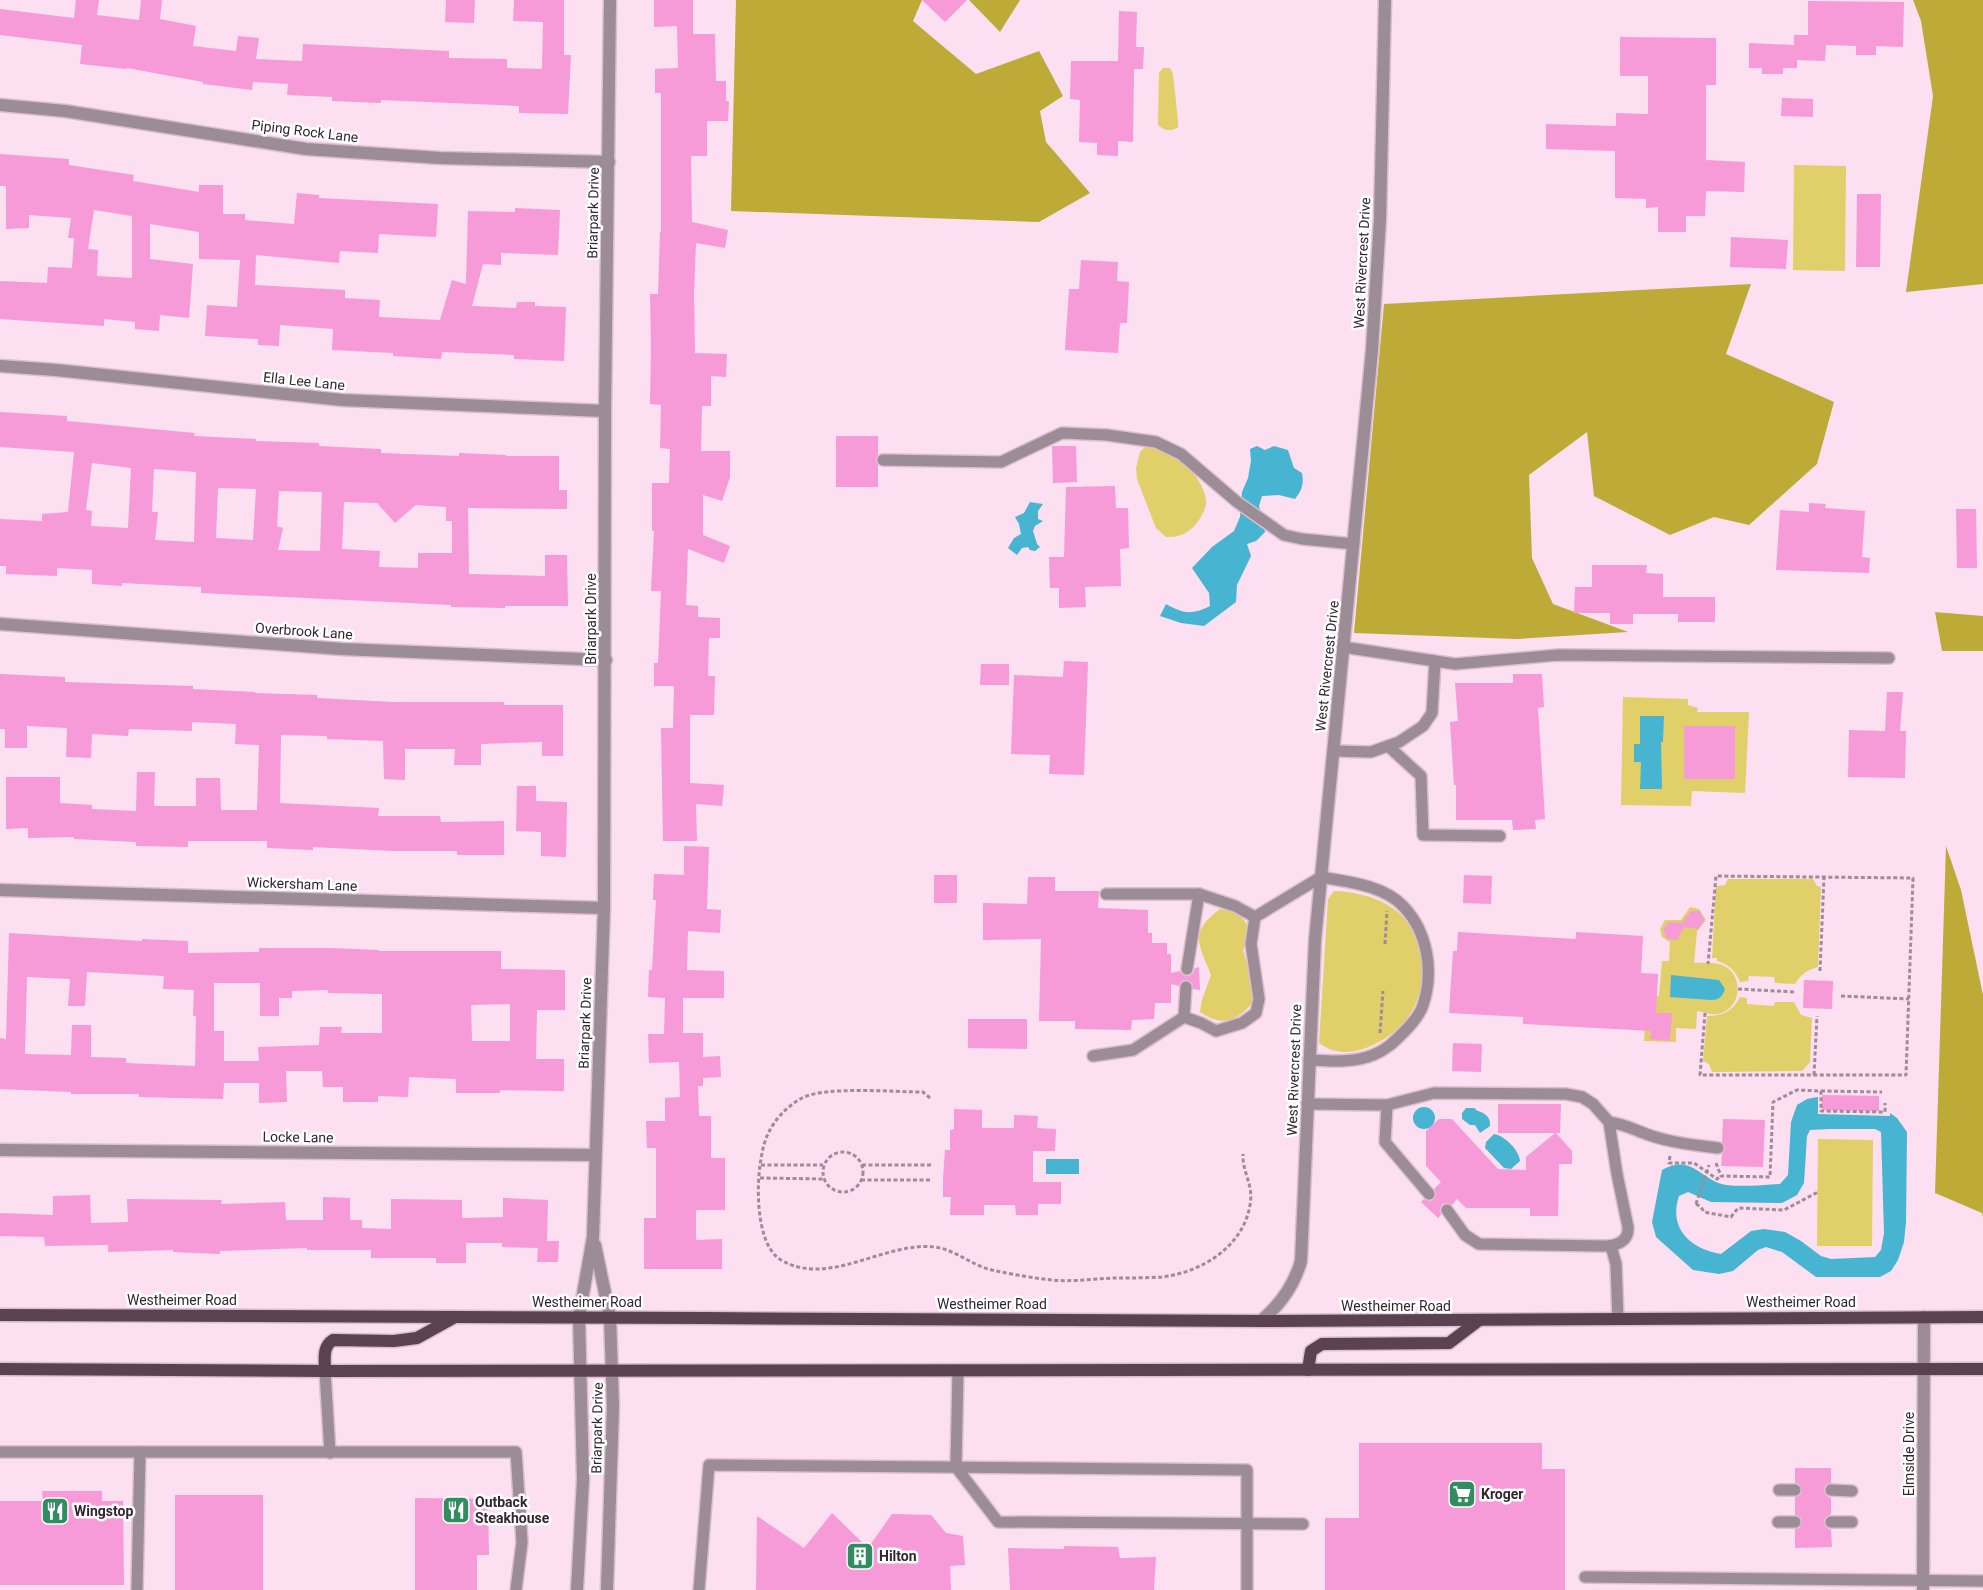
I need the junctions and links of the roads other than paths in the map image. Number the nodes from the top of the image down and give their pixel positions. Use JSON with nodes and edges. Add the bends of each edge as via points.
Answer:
{"nodes":[{"id":1,"x":610,"y":0,"type":"edge"},
{"id":2,"x":1385,"y":0,"type":"edge"},
{"id":3,"x":0,"y":105,"type":"edge"},
{"id":4,"x":609,"y":162,"type":"junction"},
{"id":5,"x":0,"y":366,"type":"edge"},
{"id":6,"x":605,"y":411,"type":"junction"},
{"id":7,"x":883,"y":460,"type":"dead end"},
{"id":8,"x":1354,"y":544,"type":"junction"},
{"id":9,"x":0,"y":624,"type":"edge"},
{"id":10,"x":1344,"y":647,"type":"junction"},
{"id":11,"x":1889,"y":658,"type":"dead end"},
{"id":12,"x":606,"y":660,"type":"junction"},
{"id":13,"x":1435,"y":661,"type":"junction"},
{"id":14,"x":1388,"y":746,"type":"junction"},
{"id":15,"x":1334,"y":751,"type":"junction"},
{"id":16,"x":1500,"y":836,"type":"dead end"},
{"id":17,"x":1322,"y":877,"type":"junction"},
{"id":18,"x":0,"y":890,"type":"edge"},
{"id":19,"x":1106,"y":894,"type":"dead end"},
{"id":20,"x":1199,"y":894,"type":"junction"},
{"id":21,"x":604,"y":908,"type":"junction"},
{"id":22,"x":1255,"y":917,"type":"junction"},
{"id":23,"x":1187,"y":969,"type":"dead end"},
{"id":24,"x":1186,"y":987,"type":"dead end"},
{"id":25,"x":1184,"y":1017,"type":"junction"},
{"id":26,"x":1093,"y":1056,"type":"dead end"},
{"id":27,"x":1309,"y":1060,"type":"junction"},
{"id":28,"x":1307,"y":1104,"type":"junction"},
{"id":29,"x":1387,"y":1105,"type":"junction"},
{"id":30,"x":1608,"y":1122,"type":"junction"},
{"id":31,"x":1718,"y":1148,"type":"dead end"},
{"id":32,"x":0,"y":1150,"type":"edge"},
{"id":33,"x":595,"y":1155,"type":"junction"},
{"id":34,"x":1429,"y":1194,"type":"dead end"},
{"id":35,"x":1447,"y":1210,"type":"dead end"},
{"id":36,"x":593,"y":1237,"type":"junction"},
{"id":37,"x":1611,"y":1246,"type":"junction"},
{"id":38,"x":0,"y":1315,"type":"edge"},
{"id":39,"x":14,"y":1315,"type":"junction"},
{"id":40,"x":458,"y":1316,"type":"junction"},
{"id":41,"x":579,"y":1317,"type":"junction"},
{"id":42,"x":610,"y":1317,"type":"junction"},
{"id":43,"x":1924,"y":1317,"type":"junction"},
{"id":44,"x":1983,"y":1317,"type":"edge"},
{"id":45,"x":1618,"y":1319,"type":"junction"},
{"id":46,"x":1478,"y":1320,"type":"junction"},
{"id":47,"x":1261,"y":1321,"type":"junction"},
{"id":48,"x":0,"y":1322,"type":"edge"},
{"id":49,"x":1924,"y":1368,"type":"junction"},
{"id":50,"x":0,"y":1369,"type":"edge"},
{"id":51,"x":1983,"y":1369,"type":"edge"},
{"id":52,"x":580,"y":1370,"type":"junction"},
{"id":53,"x":612,"y":1370,"type":"junction"},
{"id":54,"x":958,"y":1370,"type":"junction"},
{"id":55,"x":1308,"y":1370,"type":"junction"},
{"id":56,"x":325,"y":1371,"type":"junction"},
{"id":57,"x":0,"y":1452,"type":"edge"},
{"id":58,"x":140,"y":1452,"type":"junction"},
{"id":59,"x":330,"y":1453,"type":"junction"},
{"id":60,"x":956,"y":1467,"type":"junction"},
{"id":61,"x":1779,"y":1490,"type":"dead end"},
{"id":62,"x":1795,"y":1490,"type":"dead end"},
{"id":63,"x":1831,"y":1490,"type":"dead end"},
{"id":64,"x":1852,"y":1491,"type":"dead end"},
{"id":65,"x":1778,"y":1522,"type":"dead end"},
{"id":66,"x":1795,"y":1522,"type":"dead end"},
{"id":67,"x":1831,"y":1522,"type":"dead end"},
{"id":68,"x":1852,"y":1522,"type":"dead end"},
{"id":69,"x":1247,"y":1524,"type":"junction"},
{"id":70,"x":1303,"y":1524,"type":"dead end"},
{"id":71,"x":1585,"y":1577,"type":"dead end"},
{"id":72,"x":1983,"y":1581,"type":"edge"},
{"id":73,"x":1838,"y":1584,"type":"edge"},
{"id":74,"x":1923,"y":1585,"type":"edge"},
{"id":75,"x":137,"y":1590,"type":"edge"},
{"id":76,"x":516,"y":1590,"type":"edge"},
{"id":77,"x":577,"y":1590,"type":"edge"},
{"id":78,"x":607,"y":1590,"type":"edge"},
{"id":79,"x":699,"y":1590,"type":"edge"},
{"id":80,"x":1247,"y":1590,"type":"edge"}],
"edges":[{"from":1,"to":4,"type":"street","name":"Briarpark Drive"},
{"from":2,"to":8,"type":"street","name":"West Rivercrest Drive","via":[[1381,190],[1372,350]]},
{"from":3,"to":4,"type":"street","name":"Piping Rock Lane","via":[[65,110],[306,149],[440,158]]},
{"from":4,"to":6,"type":"street","name":"Briarpark Drive"},
{"from":5,"to":6,"type":"street","name":"Ella Lee Lane","via":[[342,400]]},
{"from":6,"to":12,"type":"street","name":"Briarpark Drive"},
{"from":7,"to":8,"type":"lane","via":[[1001,462],[1062,433],[1107,434],[1156,442],[1198,467],[1237,502],[1284,535]]},
{"from":8,"to":10,"type":"street","name":"West Rivercrest Drive"},
{"from":9,"to":12,"type":"street","name":"Overbrook Lane","via":[[342,650]]},
{"from":10,"to":13,"type":"lane"},
{"from":10,"to":15,"type":"street","name":"West Rivercrest Drive"},
{"from":11,"to":13,"type":"lane","via":[[1558,655],[1455,664]]},
{"from":12,"to":21,"type":"street","name":"Briarpark Drive"},
{"from":13,"to":14,"type":"lane","via":[[1432,713],[1423,726]]},
{"from":14,"to":15,"type":"lane","via":[[1370,752]]},
{"from":14,"to":16,"type":"lane","via":[[1421,776],[1423,835]]},
{"from":15,"to":17,"type":"street","name":"West Rivercrest Drive"},
{"from":17,"to":22,"type":"lane"},
{"from":17,"to":27,"type":"street","name":"West Rivercrest Drive","via":[[1315,940]]},
{"from":17,"to":27,"type":"lane","via":[[1380,891],[1402,905],[1426,947],[1429,976],[1423,1007],[1386,1049],[1372,1056],[1340,1061]]},
{"from":18,"to":21,"type":"street","name":"Wickersham Lane"},
{"from":19,"to":20,"type":"lane"},
{"from":20,"to":22,"type":"lane","via":[[1235,906]]},
{"from":20,"to":23,"type":"lane"},
{"from":21,"to":33,"type":"street","name":"Briarpark Drive"},
{"from":22,"to":25,"type":"lane","via":[[1251,944],[1259,999],[1256,1013],[1242,1023],[1216,1031]]},
{"from":24,"to":25,"type":"lane"},
{"from":25,"to":26,"type":"lane","via":[[1133,1050]]},
{"from":27,"to":28,"type":"street","name":"West Rivercrest Drive"},
{"from":28,"to":29,"type":"lane"},
{"from":28,"to":47,"type":"street","name":"West Rivercrest Drive","via":[[1301,1260],[1287,1294]]},
{"from":29,"to":30,"type":"lane","via":[[1434,1093],[1566,1094],[1582,1097],[1593,1104]]},
{"from":29,"to":34,"type":"lane","via":[[1385,1142]]},
{"from":30,"to":31,"type":"lane","via":[[1622,1123],[1676,1143]]},
{"from":30,"to":37,"type":"lane","via":[[1629,1234]]},
{"from":32,"to":33,"type":"street","name":"Locke Lane"},
{"from":33,"to":36,"type":"street","name":"Briarpark Drive"},
{"from":35,"to":37,"type":"lane","via":[[1464,1235],[1479,1244]]},
{"from":36,"to":41,"type":"street","name":"Briarpark Drive"},
{"from":36,"to":42,"type":"street","name":"Briarpark Drive"},
{"from":37,"to":45,"type":"lane","via":[[1616,1264]]},
{"from":38,"to":39,"type":"main road","name":"Westheimer Road"},
{"from":39,"to":40,"type":"main road","name":"Westheimer Road"},
{"from":39,"to":48,"type":"main road"},
{"from":40,"to":41,"type":"main road","name":"Westheimer Road"},
{"from":40,"to":56,"type":"main road","via":[[416,1338],[333,1340],[324,1350]]},
{"from":41,"to":42,"type":"main road","name":"Westheimer Road"},
{"from":41,"to":52,"type":"street","name":"Briarpark Drive"},
{"from":42,"to":47,"type":"main road","name":"Westheimer Road"},
{"from":42,"to":53,"type":"street","name":"Briarpark Drive"},
{"from":43,"to":44,"type":"main road","name":"Westheimer Road"},
{"from":43,"to":45,"type":"main road","name":"Westheimer Road"},
{"from":43,"to":49,"type":"street","name":"Elmside Drive"},
{"from":45,"to":46,"type":"main road","name":"Westheimer Road"},
{"from":46,"to":47,"type":"main road","name":"Westheimer Road"},
{"from":46,"to":55,"type":"main road","via":[[1449,1343],[1322,1344],[1311,1351]]},
{"from":49,"to":51,"type":"main road"},
{"from":49,"to":55,"type":"main road"},
{"from":49,"to":74,"type":"street","name":"Elmside Drive"},
{"from":50,"to":56,"type":"main road"},
{"from":52,"to":53,"type":"main road"},
{"from":52,"to":56,"type":"main road"},
{"from":52,"to":77,"type":"street","name":"Briarpark Drive","via":[[583,1480]]},
{"from":53,"to":54,"type":"main road"},
{"from":53,"to":78,"type":"street","name":"Briarpark Drive","via":[[614,1406]]},
{"from":54,"to":55,"type":"main road"},
{"from":54,"to":60,"type":"lane"},
{"from":56,"to":59,"type":"lane"},
{"from":57,"to":58,"type":"lane"},
{"from":58,"to":59,"type":"lane"},
{"from":58,"to":75,"type":"lane"},
{"from":59,"to":76,"type":"lane","via":[[516,1452],[522,1542]]},
{"from":60,"to":69,"type":"lane","via":[[998,1522]]},
{"from":60,"to":69,"type":"lane","via":[[1247,1470]]},
{"from":60,"to":79,"type":"lane","via":[[709,1465]]},
{"from":61,"to":62,"type":"lane"},
{"from":63,"to":64,"type":"lane"},
{"from":65,"to":66,"type":"lane"},
{"from":67,"to":68,"type":"lane"},
{"from":69,"to":70,"type":"lane"},
{"from":69,"to":80,"type":"lane"},
{"from":71,"to":73,"type":"lane"},
{"from":72,"to":74,"type":"lane"},
{"from":73,"to":74,"type":"lane"}]}
